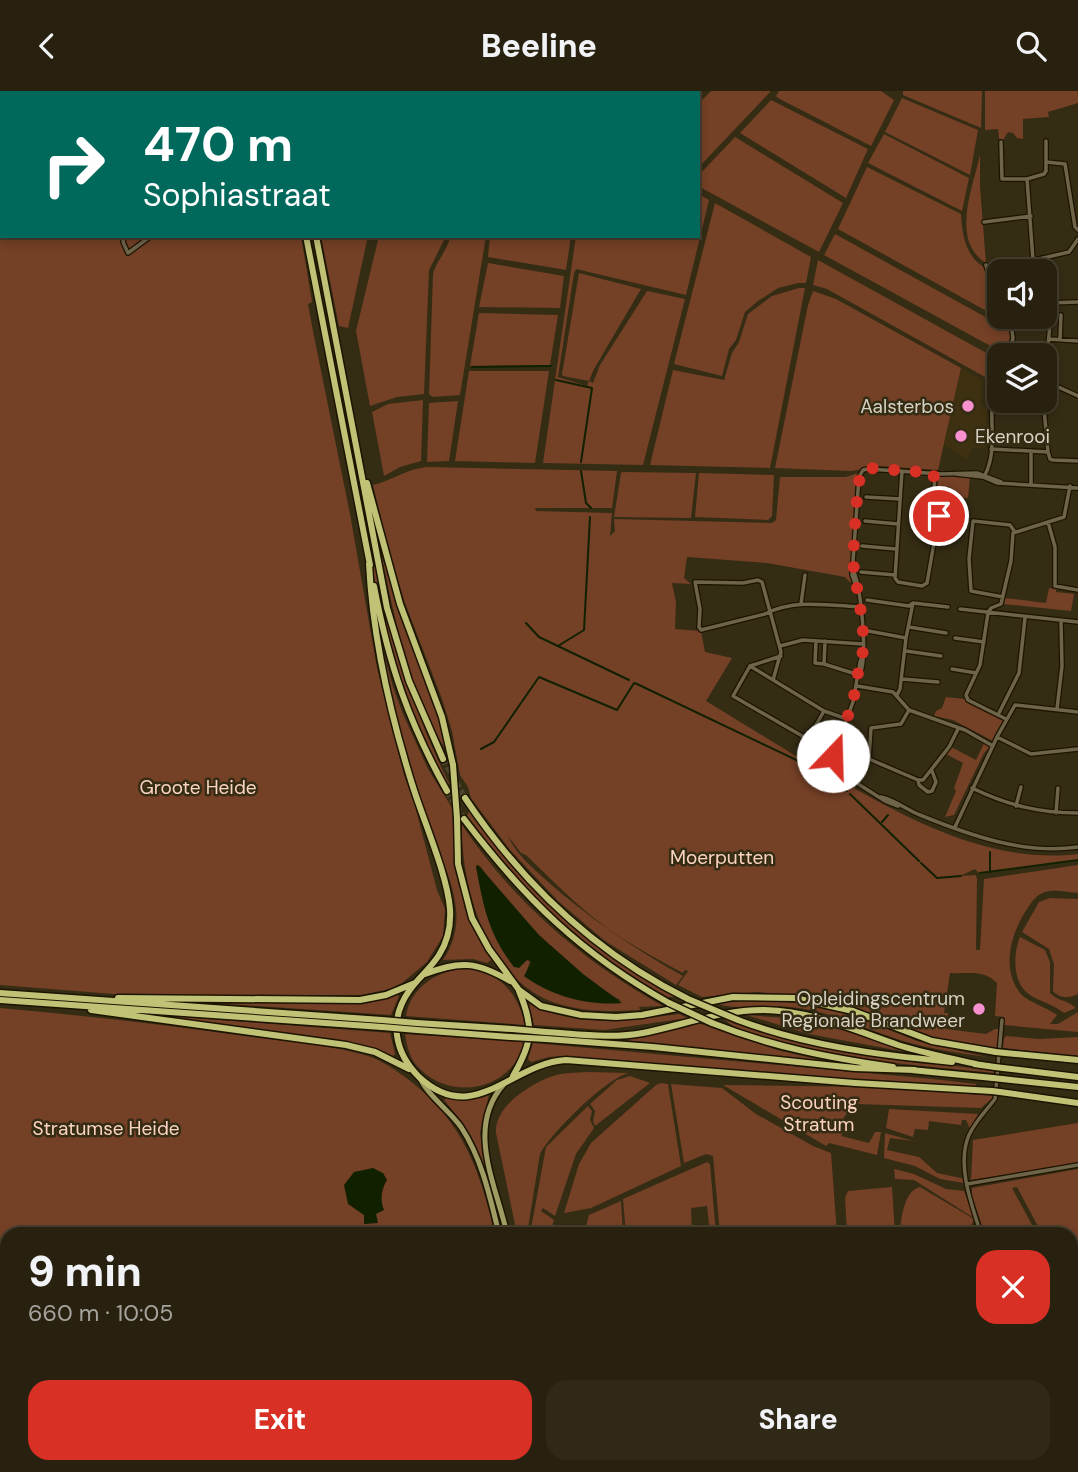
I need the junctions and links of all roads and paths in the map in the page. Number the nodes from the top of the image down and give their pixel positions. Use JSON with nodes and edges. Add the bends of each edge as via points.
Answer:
{"nodes":[{"id":1,"x":1001,"y":142,"type":"dead end"},
{"id":2,"x":1046,"y":142,"type":"dead end"},
{"id":3,"x":1046,"y":162,"type":"junction"},
{"id":4,"x":1027,"y":179,"type":"junction"},
{"id":5,"x":1031,"y":216,"type":"junction"},
{"id":6,"x":984,"y":222,"type":"dead end"},
{"id":7,"x":1078,"y":230,"type":"edge"},
{"id":8,"x":124,"y":238,"type":"edge"},
{"id":9,"x":148,"y":238,"type":"edge"},
{"id":10,"x":306,"y":238,"type":"edge"},
{"id":11,"x":316,"y":238,"type":"edge"},
{"id":12,"x":1078,"y":239,"type":"edge"},
{"id":13,"x":1076,"y":247,"type":"edge"},
{"id":14,"x":1042,"y":258,"type":"joint"},
{"id":15,"x":1033,"y":259,"type":"edge"},
{"id":16,"x":1038,"y":259,"type":"edge"},
{"id":17,"x":986,"y":265,"type":"dead end"},
{"id":18,"x":987,"y":268,"type":"edge"},
{"id":19,"x":1057,"y":300,"type":"edge"},
{"id":20,"x":1078,"y":302,"type":"edge"},
{"id":21,"x":1061,"y":315,"type":"dead end"},
{"id":22,"x":1048,"y":329,"type":"edge"},
{"id":23,"x":1049,"y":339,"type":"junction"},
{"id":24,"x":1060,"y":339,"type":"junction"},
{"id":25,"x":1078,"y":341,"type":"edge"},
{"id":26,"x":1048,"y":343,"type":"edge"},
{"id":27,"x":1057,"y":387,"type":"edge"},
{"id":28,"x":1078,"y":396,"type":"edge"},
{"id":29,"x":993,"y":413,"type":"edge"},
{"id":30,"x":1044,"y":413,"type":"edge"},
{"id":31,"x":991,"y":449,"type":"junction"},
{"id":32,"x":1031,"y":451,"type":"junction"},
{"id":33,"x":1048,"y":452,"type":"junction"},
{"id":34,"x":1078,"y":461,"type":"edge"},
{"id":35,"x":359,"y":463,"type":"junction"},
{"id":36,"x":902,"y":471,"type":"junction"},
{"id":37,"x":934,"y":473,"type":"junction"},
{"id":38,"x":984,"y":476,"type":"junction"},
{"id":39,"x":1031,"y":484,"type":"junction"},
{"id":40,"x":1070,"y":486,"type":"junction"},
{"id":41,"x":1078,"y":488,"type":"edge"},
{"id":42,"x":866,"y":497,"type":"dead end"},
{"id":43,"x":900,"y":499,"type":"junction"},
{"id":44,"x":939,"y":516,"type":"junction"},
{"id":45,"x":961,"y":519,"type":"dead end"},
{"id":46,"x":865,"y":521,"type":"dead end"},
{"id":47,"x":1048,"y":522,"type":"junction"},
{"id":48,"x":898,"y":524,"type":"junction"},
{"id":49,"x":1014,"y":532,"type":"junction"},
{"id":50,"x":863,"y":546,"type":"dead end"},
{"id":51,"x":896,"y":549,"type":"junction"},
{"id":52,"x":369,"y":563,"type":"junction"},
{"id":53,"x":861,"y":572,"type":"dead end"},
{"id":54,"x":805,"y":575,"type":"dead end"},
{"id":55,"x":895,"y":575,"type":"junction"},
{"id":56,"x":1078,"y":590,"type":"edge"},
{"id":57,"x":1003,"y":597,"type":"junction"},
{"id":58,"x":867,"y":600,"type":"dead end"},
{"id":59,"x":913,"y":603,"type":"junction"},
{"id":60,"x":802,"y":604,"type":"junction"},
{"id":61,"x":860,"y":607,"type":"junction"},
{"id":62,"x":948,"y":607,"type":"dead end"},
{"id":63,"x":960,"y":609,"type":"dead end"},
{"id":64,"x":771,"y":611,"type":"junction"},
{"id":65,"x":988,"y":613,"type":"junction"},
{"id":66,"x":1025,"y":618,"type":"junction"},
{"id":67,"x":1061,"y":622,"type":"junction"},
{"id":68,"x":1078,"y":622,"type":"edge"},
{"id":69,"x":909,"y":627,"type":"junction"},
{"id":70,"x":863,"y":630,"type":"junction"},
{"id":71,"x":946,"y":633,"type":"dead end"},
{"id":72,"x":906,"y":638,"type":"junction"},
{"id":73,"x":955,"y":638,"type":"dead end"},
{"id":74,"x":816,"y":641,"type":"junction"},
{"id":75,"x":825,"y":641,"type":"junction"},
{"id":76,"x":984,"y":642,"type":"junction"},
{"id":77,"x":863,"y":644,"type":"junction"},
{"id":78,"x":780,"y":646,"type":"junction"},
{"id":79,"x":906,"y":651,"type":"junction"},
{"id":80,"x":781,"y":656,"type":"junction"},
{"id":81,"x":941,"y":656,"type":"dead end"},
{"id":82,"x":824,"y":664,"type":"junction"},
{"id":83,"x":751,"y":666,"type":"junction"},
{"id":84,"x":952,"y":669,"type":"dead end"},
{"id":85,"x":976,"y":673,"type":"junction"},
{"id":86,"x":859,"y":675,"type":"junction"},
{"id":87,"x":902,"y":679,"type":"junction"},
{"id":88,"x":773,"y":680,"type":"junction"},
{"id":89,"x":938,"y":682,"type":"dead end"},
{"id":90,"x":857,"y":686,"type":"junction"},
{"id":91,"x":897,"y":695,"type":"junction"},
{"id":92,"x":1057,"y":709,"type":"junction"},
{"id":93,"x":909,"y":710,"type":"junction"},
{"id":94,"x":824,"y":711,"type":"junction"},
{"id":95,"x":1078,"y":712,"type":"edge"},
{"id":96,"x":998,"y":715,"type":"junction"},
{"id":97,"x":847,"y":719,"type":"junction"},
{"id":98,"x":1006,"y":719,"type":"junction"},
{"id":99,"x":958,"y":729,"type":"junction"},
{"id":100,"x":997,"y":737,"type":"junction"},
{"id":101,"x":993,"y":746,"type":"junction"},
{"id":102,"x":1078,"y":749,"type":"edge"},
{"id":103,"x":443,"y":759,"type":"tunnel mouth"},
{"id":104,"x":932,"y":771,"type":"junction"},
{"id":105,"x":918,"y":780,"type":"junction"},
{"id":106,"x":1021,"y":787,"type":"dead end"},
{"id":107,"x":972,"y":788,"type":"junction"},
{"id":108,"x":1058,"y":788,"type":"dead end"},
{"id":109,"x":447,"y":791,"type":"tunnel mouth"},
{"id":110,"x":465,"y":798,"type":"tunnel mouth"},
{"id":111,"x":1016,"y":806,"type":"junction"},
{"id":112,"x":1056,"y":813,"type":"junction"},
{"id":113,"x":1078,"y":813,"type":"edge"},
{"id":114,"x":460,"y":819,"type":"junction"},
{"id":115,"x":955,"y":827,"type":"junction"},
{"id":116,"x":1078,"y":847,"type":"edge"},
{"id":117,"x":423,"y":975,"type":"junction"},
{"id":118,"x":417,"y":982,"type":"junction"},
{"id":119,"x":513,"y":982,"type":"junction"},
{"id":120,"x":519,"y":990,"type":"junction"},
{"id":121,"x":0,"y":993,"type":"edge"},
{"id":122,"x":0,"y":1000,"type":"edge"},
{"id":123,"x":105,"y":1000,"type":"junction"},
{"id":124,"x":66,"y":1005,"type":"junction"},
{"id":125,"x":1002,"y":1020,"type":"dead end"},
{"id":126,"x":382,"y":1024,"type":"junction"},
{"id":127,"x":546,"y":1036,"type":"junction"},
{"id":128,"x":1078,"y":1060,"type":"edge"},
{"id":129,"x":976,"y":1064,"type":"junction"},
{"id":130,"x":414,"y":1070,"type":"junction"},
{"id":131,"x":915,"y":1070,"type":"junction"},
{"id":132,"x":420,"y":1077,"type":"junction"},
{"id":133,"x":1078,"y":1077,"type":"edge"},
{"id":134,"x":509,"y":1079,"type":"junction"},
{"id":135,"x":1078,"y":1087,"type":"edge"},
{"id":136,"x":1078,"y":1103,"type":"edge"},
{"id":137,"x":1078,"y":1165,"type":"edge"},
{"id":138,"x":967,"y":1184,"type":"junction"},
{"id":139,"x":497,"y":1227,"type":"edge"},
{"id":140,"x":505,"y":1227,"type":"edge"},
{"id":141,"x":979,"y":1227,"type":"edge"}],
"edges":[{"from":1,"to":4,"type":"street","via":[[1002,179]]},
{"from":2,"to":3,"type":"street"},
{"from":3,"to":4,"type":"street","via":[[1044,174]]},
{"from":3,"to":7,"type":"street","via":[[1065,164]]},
{"from":4,"to":5,"type":"street"},
{"from":5,"to":6,"type":"street"},
{"from":5,"to":15,"type":"street"},
{"from":8,"to":9,"type":"street","via":[[128,253]]},
{"from":10,"to":52,"type":"highway"},
{"from":11,"to":35,"type":"highway"},
{"from":12,"to":13,"type":"street"},
{"from":13,"to":14,"type":"street"},
{"from":14,"to":16,"type":"street"},
{"from":17,"to":18,"type":"street"},
{"from":19,"to":20,"type":"street"},
{"from":21,"to":24,"type":"street"},
{"from":22,"to":23,"type":"street"},
{"from":23,"to":24,"type":"street"},
{"from":23,"to":26,"type":"street"},
{"from":24,"to":25,"type":"street"},
{"from":27,"to":28,"type":"street"},
{"from":29,"to":31,"type":"street"},
{"from":30,"to":33,"type":"street"},
{"from":31,"to":32,"type":"street"},
{"from":31,"to":38,"type":"street"},
{"from":32,"to":33,"type":"street"},
{"from":32,"to":39,"type":"street"},
{"from":33,"to":34,"type":"street","via":[[1053,460]]},
{"from":35,"to":103,"type":"highway","via":[[397,644],[418,706]]},
{"from":35,"to":114,"type":"highway","bridge":true,"via":[[400,604],[442,717]]},
{"from":36,"to":37,"type":"street"},
{"from":36,"to":43,"type":"street"},
{"from":36,"to":61,"type":"street","via":[[868,468],[859,477],[853,570]]},
{"from":37,"to":38,"type":"street"},
{"from":37,"to":44,"type":"street"},
{"from":38,"to":39,"type":"street"},
{"from":39,"to":40,"type":"street"},
{"from":40,"to":41,"type":"street"},
{"from":40,"to":47,"type":"street","via":[[1066,515]]},
{"from":42,"to":43,"type":"street"},
{"from":43,"to":48,"type":"street"},
{"from":44,"to":45,"type":"street"},
{"from":44,"to":55,"type":"street","via":[[927,583],[898,582]]},
{"from":46,"to":48,"type":"street"},
{"from":47,"to":49,"type":"street"},
{"from":47,"to":56,"type":"street","via":[[1055,547],[1055,586]]},
{"from":48,"to":51,"type":"street"},
{"from":49,"to":57,"type":"street"},
{"from":49,"to":57,"type":"street","via":[[1010,525],[973,521],[971,591]]},
{"from":50,"to":51,"type":"street"},
{"from":51,"to":55,"type":"street"},
{"from":52,"to":109,"type":"highway","via":[[397,685]]},
{"from":52,"to":117,"type":"highway","via":[[371,609],[386,688],[449,902],[445,943]]},
{"from":53,"to":55,"type":"street"},
{"from":54,"to":60,"type":"street"},
{"from":57,"to":65,"type":"street"},
{"from":58,"to":59,"type":"street"},
{"from":59,"to":62,"type":"street"},
{"from":59,"to":69,"type":"street"},
{"from":60,"to":61,"type":"street"},
{"from":60,"to":64,"type":"street"},
{"from":61,"to":70,"type":"street"},
{"from":63,"to":65,"type":"street"},
{"from":64,"to":64,"type":"street","via":[[701,630],[695,584],[699,580],[761,581]]},
{"from":64,"to":78,"type":"street"},
{"from":65,"to":66,"type":"street"},
{"from":65,"to":76,"type":"street"},
{"from":66,"to":67,"type":"street"},
{"from":66,"to":96,"type":"street","via":[[1019,673]]},
{"from":67,"to":68,"type":"street"},
{"from":67,"to":92,"type":"street","via":[[1063,659]]},
{"from":69,"to":71,"type":"street"},
{"from":69,"to":72,"type":"street"},
{"from":70,"to":72,"type":"street"},
{"from":70,"to":77,"type":"street"},
{"from":72,"to":79,"type":"street"},
{"from":73,"to":76,"type":"street"},
{"from":74,"to":75,"type":"street"},
{"from":74,"to":78,"type":"street"},
{"from":74,"to":82,"type":"street","via":[[815,663]]},
{"from":75,"to":77,"type":"street"},
{"from":75,"to":82,"type":"street"},
{"from":76,"to":85,"type":"street"},
{"from":77,"to":86,"type":"street"},
{"from":78,"to":80,"type":"street"},
{"from":79,"to":81,"type":"street"},
{"from":79,"to":87,"type":"street"},
{"from":80,"to":83,"type":"street"},
{"from":80,"to":88,"type":"street"},
{"from":82,"to":86,"type":"street"},
{"from":83,"to":88,"type":"street"},
{"from":83,"to":94,"type":"street","via":[[733,695],[756,711],[804,737]]},
{"from":84,"to":85,"type":"street"},
{"from":85,"to":96,"type":"street","via":[[968,699]]},
{"from":86,"to":90,"type":"street"},
{"from":87,"to":89,"type":"street"},
{"from":87,"to":91,"type":"street"},
{"from":88,"to":94,"type":"street"},
{"from":90,"to":91,"type":"street"},
{"from":90,"to":97,"type":"street"},
{"from":91,"to":93,"type":"street"},
{"from":92,"to":95,"type":"street"},
{"from":92,"to":98,"type":"street","via":[[1015,705]]},
{"from":93,"to":99,"type":"street"},
{"from":93,"to":105,"type":"street","via":[[901,724],[871,728],[869,759]]},
{"from":94,"to":97,"type":"street"},
{"from":96,"to":98,"type":"street"},
{"from":97,"to":115,"type":"street","via":[[829,755],[833,769],[881,797]]},
{"from":98,"to":100,"type":"street"},
{"from":99,"to":101,"type":"street"},
{"from":99,"to":104,"type":"street"},
{"from":100,"to":101,"type":"street"},
{"from":100,"to":102,"type":"street","via":[[1031,754]]},
{"from":101,"to":107,"type":"street"},
{"from":104,"to":105,"type":"street"},
{"from":104,"to":105,"type":"street","via":[[936,782],[932,791]]},
{"from":106,"to":111,"type":"street"},
{"from":107,"to":111,"type":"street"},
{"from":107,"to":115,"type":"street"},
{"from":108,"to":112,"type":"street"},
{"from":110,"to":129,"type":"highway","bridge":true,"via":[[505,853],[571,921],[634,969],[688,999],[738,1020],[832,1046]]},
{"from":111,"to":112,"type":"street"},
{"from":112,"to":113,"type":"street"},
{"from":114,"to":119,"type":"highway","via":[[458,864],[468,908]]},
{"from":114,"to":131,"type":"highway","bridge":true,"via":[[561,929],[669,1003],[751,1038],[805,1053]]},
{"from":115,"to":116,"type":"street","via":[[1028,848]]},
{"from":117,"to":118,"type":"highway"},
{"from":117,"to":119,"type":"highway","via":[[471,964]]},
{"from":118,"to":123,"type":"highway","via":[[360,1000]]},
{"from":118,"to":130,"type":"highway","via":[[403,1001],[397,1024],[400,1050]]},
{"from":119,"to":120,"type":"highway"},
{"from":120,"to":128,"type":"highway","bridge":true,"via":[[548,1009],[606,1017],[642,1015],[733,997],[795,998],[839,1007],[932,1041]]},
{"from":120,"to":134,"type":"highway","via":[[530,1033],[526,1053]]},
{"from":121,"to":123,"type":"highway"},
{"from":122,"to":124,"type":"highway"},
{"from":123,"to":126,"type":"highway"},
{"from":124,"to":126,"type":"highway"},
{"from":124,"to":130,"type":"highway","via":[[346,1045]]},
{"from":125,"to":138,"type":"street","via":[[995,1099],[983,1111],[967,1142]]},
{"from":126,"to":127,"type":"highway","bridge":true},
{"from":127,"to":129,"type":"highway","via":[[632,1034],[710,1016],[775,1011],[825,1018],[907,1047]]},
{"from":127,"to":131,"type":"highway","via":[[843,1067]]},
{"from":129,"to":133,"type":"highway","bridge":true},
{"from":130,"to":132,"type":"highway"},
{"from":131,"to":135,"type":"highway","bridge":true},
{"from":132,"to":134,"type":"highway","via":[[438,1090],[461,1096],[490,1091]]},
{"from":132,"to":139,"type":"main road","via":[[470,1141]]},
{"from":134,"to":136,"type":"highway","bridge":true,"via":[[539,1065],[566,1060],[992,1091]]},
{"from":134,"to":140,"type":"main road","via":[[490,1103],[484,1127]]},
{"from":137,"to":138,"type":"street"},
{"from":138,"to":141,"type":"street"}]}
